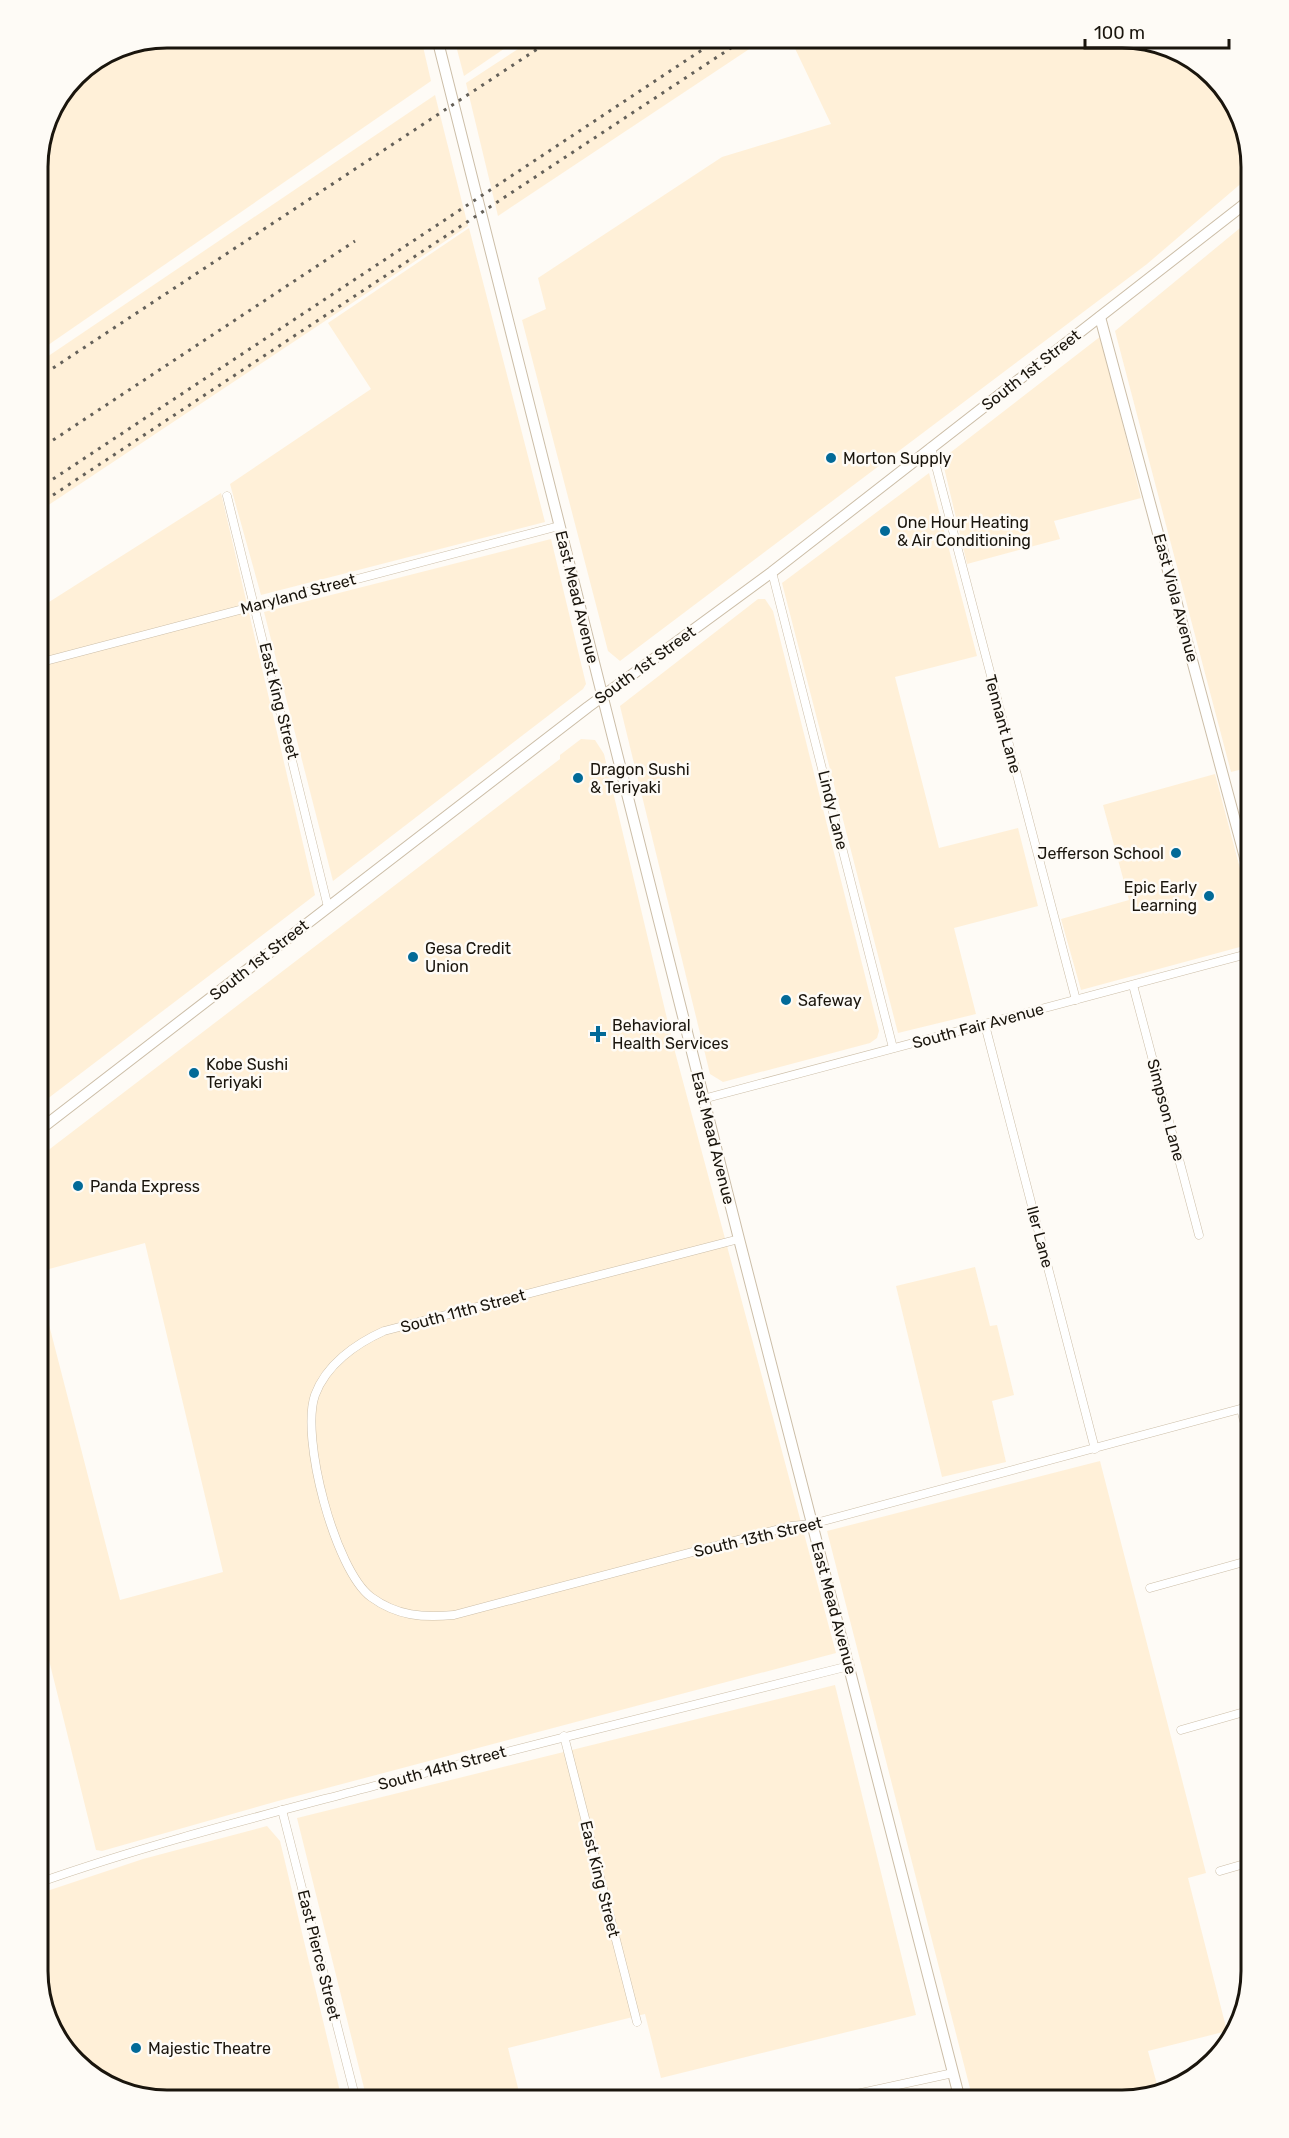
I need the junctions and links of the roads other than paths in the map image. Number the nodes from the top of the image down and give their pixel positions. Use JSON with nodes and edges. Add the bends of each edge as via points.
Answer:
{"nodes":[{"id":1,"x":440,"y":48,"type":"edge"},
{"id":2,"x":1241,"y":207,"type":"edge"},
{"id":3,"x":1100,"y":317,"type":"junction"},
{"id":4,"x":931,"y":447,"type":"junction"},
{"id":5,"x":227,"y":496,"type":"dead end"},
{"id":6,"x":559,"y":526,"type":"junction"},
{"id":7,"x":772,"y":572,"type":"junction"},
{"id":8,"x":255,"y":605,"type":"junction"},
{"id":9,"x":48,"y":660,"type":"edge"},
{"id":10,"x":602,"y":696,"type":"junction"},
{"id":11,"x":1241,"y":842,"type":"edge"},
{"id":12,"x":328,"y":907,"type":"junction"},
{"id":13,"x":1241,"y":956,"type":"edge"},
{"id":14,"x":1133,"y":985,"type":"junction"},
{"id":15,"x":1076,"y":1000,"type":"junction"},
{"id":16,"x":985,"y":1025,"type":"junction"},
{"id":17,"x":893,"y":1048,"type":"junction"},
{"id":18,"x":704,"y":1099,"type":"junction"},
{"id":19,"x":48,"y":1123,"type":"edge"},
{"id":20,"x":1199,"y":1235,"type":"dead end"},
{"id":21,"x":739,"y":1239,"type":"junction"},
{"id":22,"x":1241,"y":1409,"type":"edge"},
{"id":23,"x":1095,"y":1449,"type":"junction"},
{"id":24,"x":325,"y":1499,"type":"joint"},
{"id":25,"x":812,"y":1524,"type":"junction"},
{"id":26,"x":1241,"y":1563,"type":"edge"},
{"id":27,"x":1150,"y":1588,"type":"dead end"},
{"id":28,"x":849,"y":1666,"type":"junction"},
{"id":29,"x":1241,"y":1713,"type":"edge"},
{"id":30,"x":1181,"y":1730,"type":"dead end"},
{"id":31,"x":564,"y":1736,"type":"junction"},
{"id":32,"x":282,"y":1810,"type":"junction"},
{"id":33,"x":1241,"y":1865,"type":"edge"},
{"id":34,"x":1220,"y":1871,"type":"dead end"},
{"id":35,"x":48,"y":1879,"type":"edge"},
{"id":36,"x":637,"y":2022,"type":"dead end"},
{"id":37,"x":953,"y":2073,"type":"junction"},
{"id":38,"x":353,"y":2090,"type":"edge"},
{"id":39,"x":876,"y":2090,"type":"edge"},
{"id":40,"x":957,"y":2090,"type":"edge"}],
"edges":[{"from":1,"to":6,"type":"street","name":"East Mead Avenue"},
{"from":2,"to":3,"type":"street","name":"South 1st Street"},
{"from":3,"to":4,"type":"street","name":"South 1st Street"},
{"from":3,"to":11,"type":"street","name":"East Viola Avenue"},
{"from":4,"to":7,"type":"street","name":"South 1st Street"},
{"from":4,"to":15,"type":"street","name":"Tennant Lane"},
{"from":5,"to":8,"type":"street","name":"East King Street"},
{"from":6,"to":8,"type":"street","name":"Maryland Street"},
{"from":6,"to":10,"type":"street","name":"East Mead Avenue"},
{"from":7,"to":10,"type":"street","name":"South 1st Street"},
{"from":7,"to":17,"type":"street","name":"Lindy Lane"},
{"from":8,"to":9,"type":"street","name":"Maryland Street"},
{"from":8,"to":12,"type":"street","name":"East King Street"},
{"from":10,"to":12,"type":"street","name":"South 1st Street"},
{"from":10,"to":18,"type":"street","name":"East Mead Avenue"},
{"from":12,"to":19,"type":"street","name":"South 1st Street"},
{"from":13,"to":14,"type":"street","name":"South Fair Avenue"},
{"from":14,"to":15,"type":"street","name":"South Fair Avenue"},
{"from":14,"to":20,"type":"street","name":"Simpson Lane"},
{"from":15,"to":16,"type":"street","name":"South Fair Avenue"},
{"from":16,"to":17,"type":"street","name":"South Fair Avenue"},
{"from":16,"to":23,"type":"street","name":"Iler Lane"},
{"from":17,"to":18,"type":"street","name":"South Fair Avenue"},
{"from":18,"to":21,"type":"street","name":"East Mead Avenue"},
{"from":21,"to":24,"type":"street","name":"South 11th Street","via":[[403,1326],[365,1340],[332,1369],[315,1395],[310,1441]]},
{"from":21,"to":25,"type":"street","name":"East Mead Avenue"},
{"from":22,"to":23,"type":"street","name":"South 13th Street"},
{"from":23,"to":25,"type":"street","name":"South 13th Street"},
{"from":24,"to":25,"type":"street","name":"South 13th Street","via":[[341,1555],[358,1583],[381,1603],[416,1617],[454,1615],[791,1526]]},
{"from":25,"to":28,"type":"street","name":"East Mead Avenue"},
{"from":26,"to":27,"type":"street"},
{"from":28,"to":31,"type":"street","name":"South 14th Street"},
{"from":28,"to":37,"type":"street","name":"East Mead Avenue"},
{"from":29,"to":30,"type":"street"},
{"from":31,"to":32,"type":"street","name":"South 14th Street"},
{"from":31,"to":36,"type":"street","name":"East King Street"},
{"from":32,"to":35,"type":"street","name":"South 14th Street","via":[[125,1852]]},
{"from":32,"to":38,"type":"street","name":"East Pierce Street"},
{"from":33,"to":34,"type":"street"},
{"from":37,"to":39,"type":"street"},
{"from":37,"to":40,"type":"street","name":"East Mead Avenue"}]}
